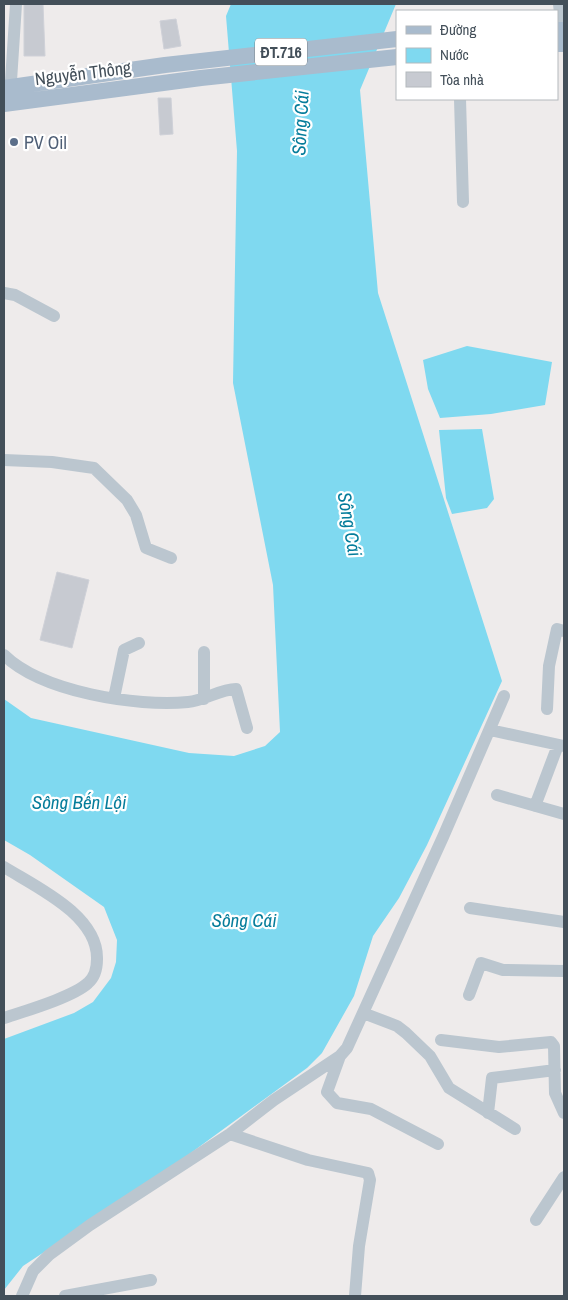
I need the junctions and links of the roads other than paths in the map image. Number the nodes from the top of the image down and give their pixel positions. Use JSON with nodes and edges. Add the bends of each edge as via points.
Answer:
{"nodes":[{"id":1,"x":16,"y":4,"type":"edge"},
{"id":2,"x":559,"y":4,"type":"edge"},
{"id":3,"x":561,"y":37,"type":"edge"},
{"id":4,"x":396,"y":39,"type":"edge"},
{"id":5,"x":396,"y":58,"type":"edge"},
{"id":6,"x":7,"y":95,"type":"edge"},
{"id":7,"x":460,"y":100,"type":"edge"},
{"id":8,"x":462,"y":202,"type":"dead end"},
{"id":9,"x":4,"y":293,"type":"edge"},
{"id":10,"x":54,"y":316,"type":"dead end"},
{"id":11,"x":4,"y":460,"type":"edge"},
{"id":12,"x":171,"y":558,"type":"dead end"},
{"id":13,"x":561,"y":630,"type":"edge"},
{"id":14,"x":139,"y":643,"type":"dead end"},
{"id":15,"x":204,"y":652,"type":"dead end"},
{"id":16,"x":4,"y":655,"type":"edge"},
{"id":17,"x":504,"y":696,"type":"dead end"},
{"id":18,"x":114,"y":698,"type":"junction"},
{"id":19,"x":204,"y":699,"type":"junction"},
{"id":20,"x":547,"y":709,"type":"dead end"},
{"id":21,"x":247,"y":728,"type":"dead end"},
{"id":22,"x":490,"y":730,"type":"junction"},
{"id":23,"x":561,"y":746,"type":"edge"},
{"id":24,"x":497,"y":795,"type":"dead end"},
{"id":25,"x":535,"y":806,"type":"junction"},
{"id":26,"x":564,"y":814,"type":"edge"},
{"id":27,"x":4,"y":866,"type":"edge"},
{"id":28,"x":470,"y":908,"type":"dead end"},
{"id":29,"x":564,"y":922,"type":"edge"},
{"id":30,"x":564,"y":971,"type":"edge"},
{"id":31,"x":470,"y":995,"type":"dead end"},
{"id":32,"x":363,"y":1013,"type":"junction"},
{"id":33,"x":4,"y":1018,"type":"edge"},
{"id":34,"x":441,"y":1040,"type":"dead end"},
{"id":35,"x":559,"y":1040,"type":"edge"},
{"id":36,"x":340,"y":1056,"type":"junction"},
{"id":37,"x":554,"y":1070,"type":"junction"},
{"id":38,"x":488,"y":1113,"type":"junction"},
{"id":39,"x":564,"y":1113,"type":"edge"},
{"id":40,"x":515,"y":1129,"type":"dead end"},
{"id":41,"x":230,"y":1134,"type":"junction"},
{"id":42,"x":438,"y":1144,"type":"dead end"},
{"id":43,"x":564,"y":1177,"type":"edge"},
{"id":44,"x":536,"y":1220,"type":"dead end"},
{"id":45,"x":151,"y":1280,"type":"dead end"},
{"id":46,"x":22,"y":1296,"type":"edge"},
{"id":47,"x":65,"y":1296,"type":"edge"},
{"id":48,"x":355,"y":1296,"type":"edge"}],
"edges":[{"from":1,"to":6,"type":"street"},
{"from":2,"to":3,"type":"street"},
{"from":4,"to":6,"type":"main road","name":"Nguyễn Thông","number":"ĐT.716","via":[[166,65]]},
{"from":5,"to":6,"type":"main road","name":"Nguyễn Thông","number":"ĐT.716"},
{"from":7,"to":8,"type":"street"},
{"from":9,"to":10,"type":"street","via":[[15,295]]},
{"from":11,"to":12,"type":"street","via":[[94,468],[132,508],[141,526],[146,548]]},
{"from":13,"to":20,"type":"street","via":[[549,666]]},
{"from":14,"to":18,"type":"street","via":[[124,650]]},
{"from":15,"to":19,"type":"street"},
{"from":16,"to":18,"type":"street","via":[[34,675],[63,687]]},
{"from":17,"to":22,"type":"street"},
{"from":18,"to":19,"type":"street","via":[[187,702]]},
{"from":19,"to":21,"type":"street","via":[[236,689]]},
{"from":22,"to":23,"type":"street"},
{"from":22,"to":32,"type":"street"},
{"from":23,"to":25,"type":"street"},
{"from":24,"to":25,"type":"street"},
{"from":25,"to":26,"type":"street"},
{"from":27,"to":33,"type":"street","via":[[81,918],[98,949],[94,976],[88,983],[76,991]]},
{"from":28,"to":29,"type":"street"},
{"from":30,"to":31,"type":"street","via":[[503,970],[481,963]]},
{"from":32,"to":36,"type":"street"},
{"from":32,"to":38,"type":"street","via":[[406,1033],[430,1056],[448,1088]]},
{"from":34,"to":35,"type":"street","via":[[499,1047]]},
{"from":35,"to":37,"type":"street"},
{"from":36,"to":41,"type":"street"},
{"from":36,"to":42,"type":"street","via":[[327,1092],[337,1103],[370,1109]]},
{"from":37,"to":38,"type":"street","via":[[492,1078]]},
{"from":37,"to":39,"type":"street","via":[[556,1096]]},
{"from":38,"to":40,"type":"street"},
{"from":41,"to":46,"type":"street","via":[[49,1254],[33,1271]]},
{"from":41,"to":48,"type":"street","via":[[308,1160],[363,1170],[370,1175]]},
{"from":43,"to":44,"type":"street"},
{"from":45,"to":47,"type":"street"}]}
